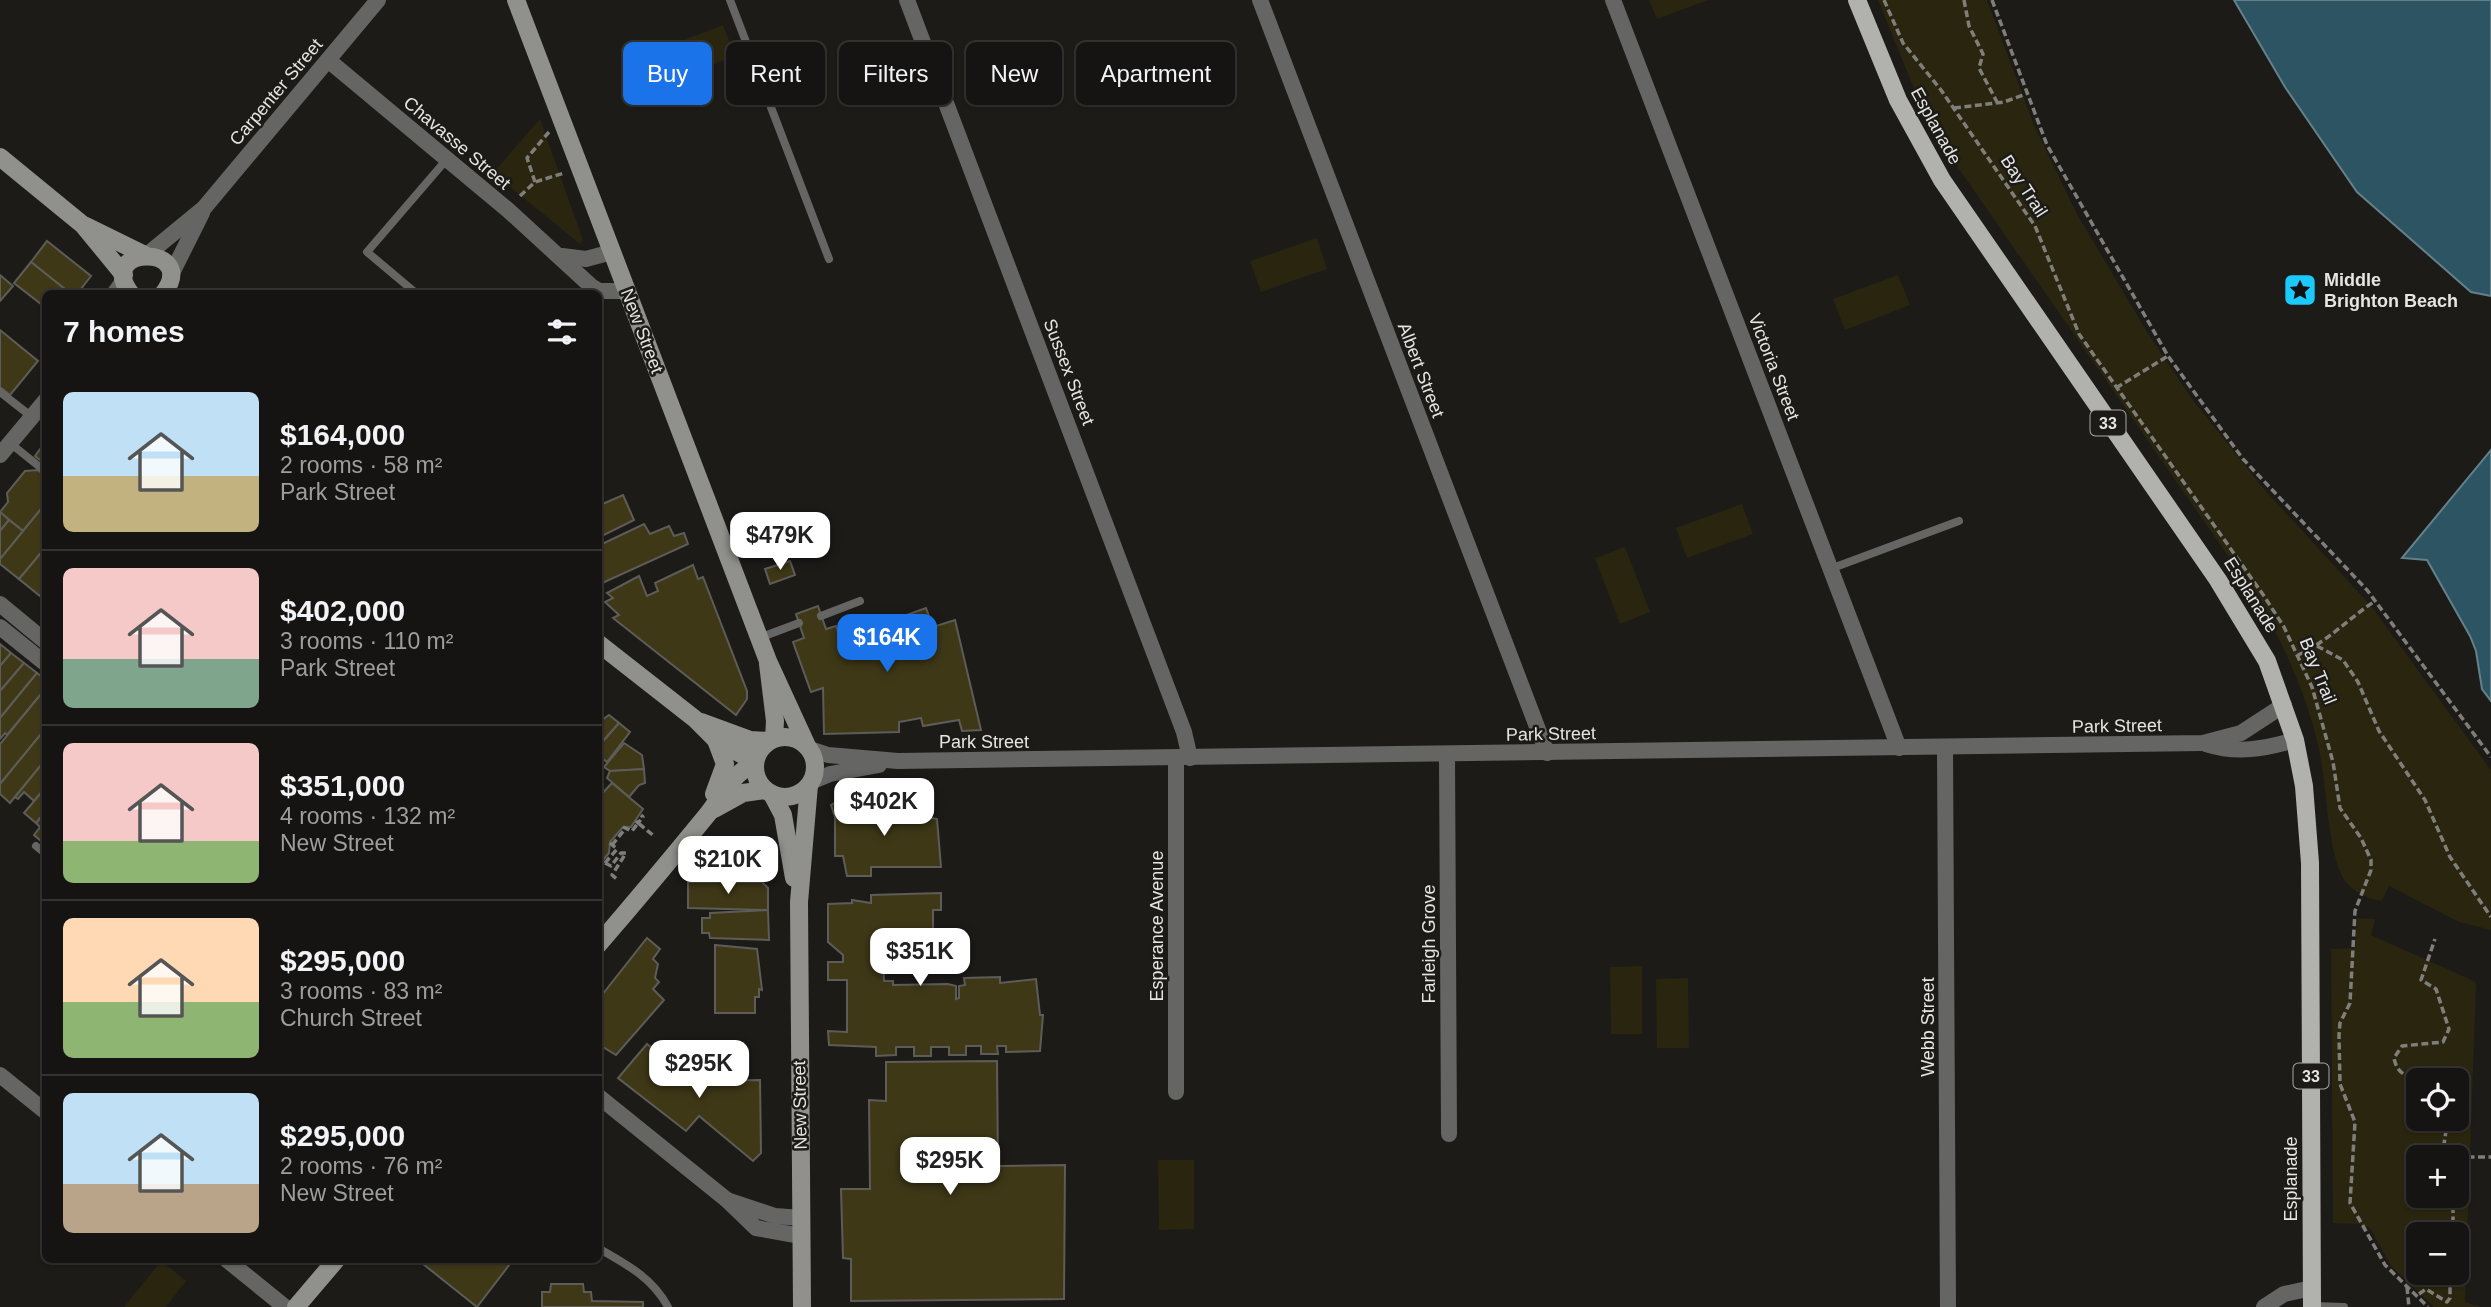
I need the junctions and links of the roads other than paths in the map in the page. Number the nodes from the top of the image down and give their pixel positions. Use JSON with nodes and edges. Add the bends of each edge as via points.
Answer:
{"nodes":[{"id":1,"x":377,"y":0,"type":"edge"},
{"id":2,"x":516,"y":0,"type":"edge"},
{"id":3,"x":730,"y":0,"type":"edge"},
{"id":4,"x":907,"y":0,"type":"edge"},
{"id":5,"x":1260,"y":0,"type":"edge"},
{"id":6,"x":1613,"y":0,"type":"edge"},
{"id":7,"x":1857,"y":0,"type":"edge"},
{"id":8,"x":328,"y":60,"type":"junction"},
{"id":9,"x":0,"y":157,"type":"edge"},
{"id":10,"x":447,"y":159,"type":"junction"},
{"id":11,"x":204,"y":208,"type":"junction"},
{"id":12,"x":83,"y":225,"type":"junction"},
{"id":13,"x":612,"y":252,"type":"junction"},
{"id":14,"x":147,"y":254,"type":"junction"},
{"id":15,"x":562,"y":256,"type":"junction"},
{"id":16,"x":829,"y":259,"type":"dead end"},
{"id":17,"x":123,"y":286,"type":"edge"},
{"id":18,"x":171,"y":286,"type":"edge"},
{"id":19,"x":412,"y":290,"type":"edge"},
{"id":20,"x":598,"y":290,"type":"edge"},
{"id":21,"x":602,"y":291,"type":"edge"},
{"id":22,"x":627,"y":291,"type":"junction"},
{"id":23,"x":0,"y":392,"type":"edge"},
{"id":24,"x":42,"y":405,"type":"edge"},
{"id":25,"x":32,"y":417,"type":"junction"},
{"id":26,"x":5,"y":449,"type":"edge"},
{"id":27,"x":42,"y":470,"type":"edge"},
{"id":28,"x":1959,"y":521,"type":"dead end"},
{"id":29,"x":1830,"y":569,"type":"junction"},
{"id":30,"x":860,"y":601,"type":"dead end"},
{"id":31,"x":0,"y":604,"type":"edge"},
{"id":32,"x":821,"y":616,"type":"dead end"},
{"id":33,"x":799,"y":623,"type":"dead end"},
{"id":34,"x":0,"y":627,"type":"edge"},
{"id":35,"x":759,"y":638,"type":"junction"},
{"id":36,"x":42,"y":639,"type":"edge"},
{"id":37,"x":602,"y":646,"type":"edge"},
{"id":38,"x":42,"y":661,"type":"edge"},
{"id":39,"x":768,"y":661,"type":"junction"},
{"id":40,"x":2284,"y":705,"type":"junction"},
{"id":41,"x":695,"y":719,"type":"junction"},
{"id":42,"x":716,"y":740,"type":"junction"},
{"id":43,"x":771,"y":740,"type":"junction"},
{"id":44,"x":2295,"y":740,"type":"junction"},
{"id":45,"x":2203,"y":743,"type":"junction"},
{"id":46,"x":1945,"y":747,"type":"junction"},
{"id":47,"x":809,"y":748,"type":"junction"},
{"id":48,"x":1899,"y":748,"type":"junction"},
{"id":49,"x":1547,"y":753,"type":"junction"},
{"id":50,"x":1447,"y":754,"type":"junction"},
{"id":51,"x":1183,"y":759,"type":"junction"},
{"id":52,"x":898,"y":761,"type":"junction"},
{"id":53,"x":755,"y":763,"type":"junction"},
{"id":54,"x":810,"y":784,"type":"junction"},
{"id":55,"x":769,"y":792,"type":"junction"},
{"id":56,"x":705,"y":818,"type":"junction"},
{"id":57,"x":36,"y":846,"type":"dead end"},
{"id":58,"x":42,"y":851,"type":"edge"},
{"id":59,"x":799,"y":902,"type":"junction"},
{"id":60,"x":602,"y":940,"type":"edge"},
{"id":61,"x":0,"y":1075,"type":"edge"},
{"id":62,"x":1176,"y":1092,"type":"dead end"},
{"id":63,"x":602,"y":1099,"type":"edge"},
{"id":64,"x":42,"y":1109,"type":"edge"},
{"id":65,"x":1449,"y":1134,"type":"dead end"},
{"id":66,"x":801,"y":1227,"type":"junction"},
{"id":67,"x":602,"y":1251,"type":"edge"},
{"id":68,"x":231,"y":1263,"type":"edge"},
{"id":69,"x":333,"y":1263,"type":"edge"},
{"id":70,"x":2312,"y":1300,"type":"edge"},
{"id":71,"x":285,"y":1307,"type":"edge"},
{"id":72,"x":296,"y":1307,"type":"edge"},
{"id":73,"x":668,"y":1307,"type":"edge"},
{"id":74,"x":802,"y":1307,"type":"edge"},
{"id":75,"x":1948,"y":1307,"type":"edge"},
{"id":76,"x":2264,"y":1307,"type":"edge"},
{"id":77,"x":2344,"y":1307,"type":"edge"}],
"edges":[{"from":1,"to":8,"type":"street","name":"Carpenter Street"},
{"from":2,"to":13,"type":"main road","name":"New Street"},
{"from":3,"to":16,"type":"lane"},
{"from":4,"to":51,"type":"street","name":"Sussex Street","via":[[1184,732]]},
{"from":5,"to":49,"type":"street","name":"Albert Street"},
{"from":6,"to":29,"type":"street","name":"Victoria Street"},
{"from":7,"to":40,"type":"main road","name":"Esplanade","number":"33","via":[[1898,100],[1942,180],[2218,580],[2262,653]]},
{"from":8,"to":10,"type":"street","name":"Chavasse Street"},
{"from":8,"to":11,"type":"street","name":"Carpenter Street"},
{"from":9,"to":12,"type":"main road"},
{"from":10,"to":15,"type":"street","name":"Chavasse Street"},
{"from":10,"to":19,"type":"lane","via":[[367,252]]},
{"from":11,"to":14,"type":"street","name":"Carpenter Street"},
{"from":11,"to":18,"type":"street","name":"Carpenter Street"},
{"from":12,"to":14,"type":"main road"},
{"from":12,"to":17,"type":"main road"},
{"from":13,"to":15,"type":"street","via":[[586,259]]},
{"from":13,"to":22,"type":"main road","name":"New Street"},
{"from":14,"to":17,"type":"main road","via":[[128,263]]},
{"from":14,"to":18,"type":"main road","via":[[166,264]]},
{"from":15,"to":20,"type":"street","name":"Chavasse Street"},
{"from":21,"to":22,"type":"street","name":"Chavasse Street"},
{"from":22,"to":35,"type":"main road","name":"New Street"},
{"from":23,"to":25,"type":"lane"},
{"from":24,"to":25,"type":"street"},
{"from":25,"to":26,"type":"street"},
{"from":26,"to":27,"type":"lane"},
{"from":28,"to":29,"type":"lane"},
{"from":29,"to":48,"type":"street","name":"Victoria Street"},
{"from":30,"to":32,"type":"lane"},
{"from":31,"to":36,"type":"street"},
{"from":33,"to":35,"type":"lane"},
{"from":34,"to":38,"type":"street"},
{"from":35,"to":39,"type":"main road","name":"New Street"},
{"from":37,"to":41,"type":"main road"},
{"from":39,"to":43,"type":"main road","name":"New Street","via":[[775,721]]},
{"from":39,"to":47,"type":"main road","name":"New Street"},
{"from":40,"to":44,"type":"main road","name":"Esplanade","number":"33"},
{"from":40,"to":45,"type":"street","name":"Park Street","via":[[2241,733]]},
{"from":41,"to":42,"type":"main road"},
{"from":41,"to":43,"type":"main road","via":[[750,740]]},
{"from":42,"to":53,"type":"main road"},
{"from":42,"to":56,"type":"main road","via":[[723,752],[724,770]]},
{"from":43,"to":47,"type":"main road","via":[[792,737]]},
{"from":43,"to":53,"type":"main road","via":[[758,752]]},
{"from":44,"to":45,"type":"street","name":"Park Street","via":[[2263,749],[2230,751]]},
{"from":44,"to":70,"type":"main road","name":"Esplanade","number":"33","via":[[2310,863]]},
{"from":45,"to":46,"type":"street","name":"Park Street"},
{"from":46,"to":48,"type":"street","name":"Park Street"},
{"from":46,"to":75,"type":"street","name":"Webb Street"},
{"from":47,"to":52,"type":"street","name":"Park Street","via":[[828,755]]},
{"from":47,"to":54,"type":"main road","via":[[816,766]]},
{"from":48,"to":49,"type":"street","name":"Park Street"},
{"from":49,"to":50,"type":"street","name":"Park Street"},
{"from":50,"to":51,"type":"street","name":"Park Street"},
{"from":50,"to":65,"type":"street","name":"Farleigh Grove"},
{"from":51,"to":52,"type":"street","name":"Park Street"},
{"from":51,"to":62,"type":"street","name":"Esperance Avenue"},
{"from":52,"to":54,"type":"street","name":"Park Street","via":[[830,774]]},
{"from":53,"to":55,"type":"main road","via":[[756,776]]},
{"from":53,"to":56,"type":"main road","via":[[733,780]]},
{"from":54,"to":55,"type":"main road","via":[[795,795]]},
{"from":54,"to":59,"type":"main road","name":"New Street"},
{"from":55,"to":56,"type":"main road","via":[[743,793]]},
{"from":55,"to":59,"type":"main road","name":"New Street","via":[[783,815]]},
{"from":56,"to":60,"type":"main road"},
{"from":57,"to":58,"type":"lane"},
{"from":59,"to":66,"type":"main road","name":"New Street"},
{"from":61,"to":64,"type":"street"},
{"from":63,"to":66,"type":"street","via":[[756,1228]]},
{"from":66,"to":74,"type":"main road","name":"New Street"},
{"from":67,"to":73,"type":"lane","via":[[648,1280]]},
{"from":68,"to":71,"type":"street"},
{"from":69,"to":72,"type":"main road"},
{"from":70,"to":76,"type":"street","via":[[2284,1294]]},
{"from":70,"to":77,"type":"lane"}]}
